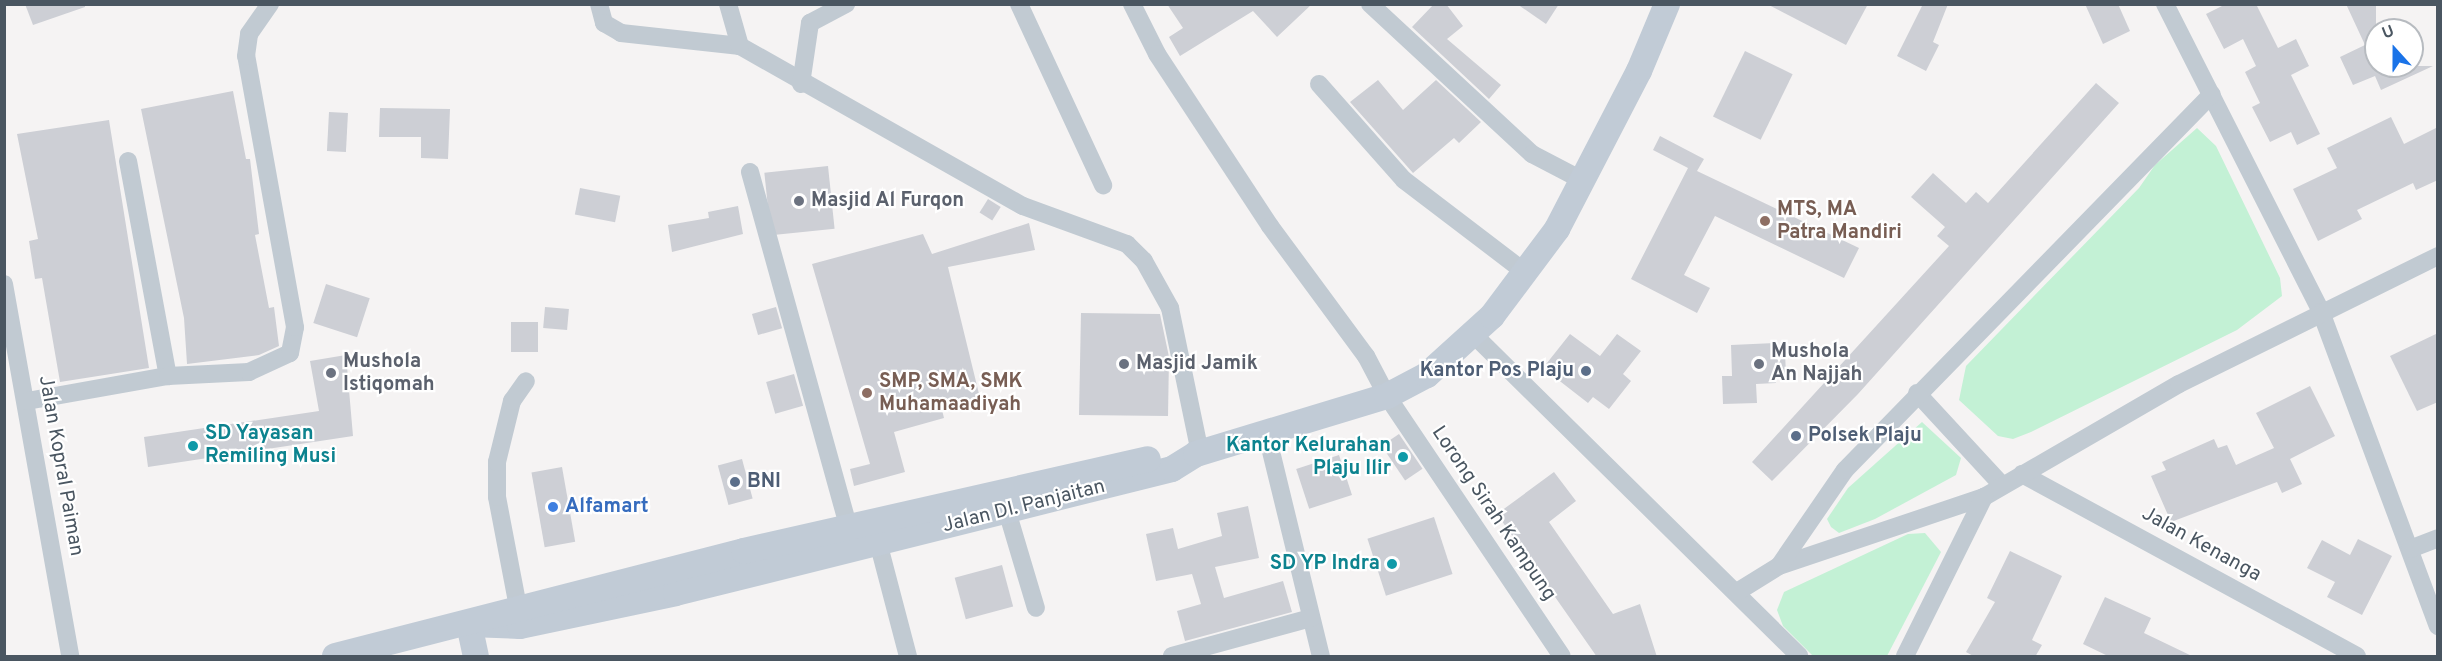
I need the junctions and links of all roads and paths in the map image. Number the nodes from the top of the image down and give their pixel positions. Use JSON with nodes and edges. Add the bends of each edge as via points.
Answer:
{"nodes":[{"id":1,"x":270,"y":4,"type":"edge"},
{"id":2,"x":600,"y":4,"type":"edge"},
{"id":3,"x":728,"y":4,"type":"edge"},
{"id":4,"x":846,"y":4,"type":"edge"},
{"id":5,"x":1019,"y":4,"type":"edge"},
{"id":6,"x":1132,"y":4,"type":"edge"},
{"id":7,"x":1370,"y":4,"type":"edge"},
{"id":8,"x":1666,"y":4,"type":"edge"},
{"id":9,"x":2165,"y":4,"type":"edge"},
{"id":10,"x":741,"y":46,"type":"junction"},
{"id":11,"x":801,"y":84,"type":"junction"},
{"id":12,"x":1319,"y":84,"type":"dead end"},
{"id":13,"x":2211,"y":94,"type":"junction"},
{"id":14,"x":128,"y":161,"type":"dead end"},
{"id":15,"x":750,"y":172,"type":"dead end"},
{"id":16,"x":1580,"y":179,"type":"junction"},
{"id":17,"x":1103,"y":185,"type":"dead end"},
{"id":18,"x":2438,"y":256,"type":"edge"},
{"id":19,"x":1526,"y":273,"type":"junction"},
{"id":20,"x":4,"y":284,"type":"edge"},
{"id":21,"x":2321,"y":312,"type":"junction"},
{"id":22,"x":1474,"y":335,"type":"junction"},
{"id":23,"x":11,"y":362,"type":"edge"},
{"id":24,"x":168,"y":376,"type":"junction"},
{"id":25,"x":526,"y":381,"type":"dead end"},
{"id":26,"x":1917,"y":393,"type":"junction"},
{"id":27,"x":1387,"y":396,"type":"junction"},
{"id":28,"x":27,"y":401,"type":"junction"},
{"id":29,"x":1267,"y":435,"type":"junction"},
{"id":30,"x":1198,"y":454,"type":"junction"},
{"id":31,"x":2022,"y":474,"type":"junction"},
{"id":32,"x":2002,"y":485,"type":"junction"},
{"id":33,"x":1984,"y":496,"type":"junction"},
{"id":34,"x":1007,"y":511,"type":"junction"},
{"id":35,"x":848,"y":526,"type":"junction"},
{"id":36,"x":2438,"y":538,"type":"edge"},
{"id":37,"x":878,"y":542,"type":"junction"},
{"id":38,"x":2410,"y":549,"type":"junction"},
{"id":39,"x":1779,"y":566,"type":"junction"},
{"id":40,"x":1737,"y":592,"type":"junction"},
{"id":41,"x":518,"y":607,"type":"junction"},
{"id":42,"x":1036,"y":608,"type":"dead end"},
{"id":43,"x":1311,"y":618,"type":"junction"},
{"id":44,"x":2438,"y":626,"type":"edge"},
{"id":45,"x":472,"y":639,"type":"edge"},
{"id":46,"x":1204,"y":652,"type":"edge"},
{"id":47,"x":70,"y":657,"type":"edge"},
{"id":48,"x":335,"y":657,"type":"edge"},
{"id":49,"x":908,"y":657,"type":"edge"},
{"id":50,"x":1172,"y":657,"type":"edge"},
{"id":51,"x":1321,"y":657,"type":"edge"},
{"id":52,"x":1562,"y":657,"type":"edge"},
{"id":53,"x":1799,"y":657,"type":"edge"},
{"id":54,"x":1905,"y":657,"type":"edge"},
{"id":55,"x":2358,"y":657,"type":"edge"}],
"edges":[{"from":1,"to":24,"type":"street","via":[[249,34],[246,56],[295,327],[293,348],[279,361],[249,372]]},
{"from":2,"to":10,"type":"street","via":[[604,23],[621,33]]},
{"from":3,"to":10,"type":"street"},
{"from":4,"to":11,"type":"street","via":[[810,22]]},
{"from":5,"to":17,"type":"street"},
{"from":6,"to":27,"type":"street","name":"Lorong Sirah Kampung","via":[[1157,54],[1302,272],[1366,356]]},
{"from":7,"to":16,"type":"street","via":[[1532,154]]},
{"from":8,"to":16,"type":"main road","name":"Jalan DI. Panjaitan","via":[[1639,71]]},
{"from":9,"to":13,"type":"street"},
{"from":10,"to":11,"type":"street"},
{"from":11,"to":30,"type":"street","via":[[869,116],[1023,206],[1126,244],[1144,261],[1170,308]]},
{"from":12,"to":19,"type":"street","via":[[1404,180]]},
{"from":13,"to":21,"type":"street"},
{"from":13,"to":26,"type":"street"},
{"from":14,"to":24,"type":"street"},
{"from":15,"to":35,"type":"street"},
{"from":16,"to":19,"type":"main road","name":"Jalan DI. Panjaitan","via":[[1557,229]]},
{"from":18,"to":21,"type":"street"},
{"from":19,"to":22,"type":"main road","name":"Jalan DI. Panjaitan"},
{"from":20,"to":23,"type":"street","name":"Jalan Kopral Paiman"},
{"from":21,"to":31,"type":"street","via":[[2179,384]]},
{"from":21,"to":38,"type":"street"},
{"from":22,"to":27,"type":"main road","name":"Jalan DI. Panjaitan","via":[[1427,375]]},
{"from":22,"to":40,"type":"street","via":[[1672,533]]},
{"from":23,"to":28,"type":"street","name":"Jalan Kopral Paiman"},
{"from":24,"to":28,"type":"street"},
{"from":25,"to":41,"type":"street","via":[[512,401],[498,462],[497,497]]},
{"from":26,"to":32,"type":"street"},
{"from":26,"to":39,"type":"street","via":[[1845,470]]},
{"from":27,"to":29,"type":"main road","name":"Jalan DI. Panjaitan"},
{"from":27,"to":52,"type":"street","name":"Lorong Sirah Kampung"},
{"from":28,"to":47,"type":"street","name":"Jalan Kopral Paiman"},
{"from":29,"to":30,"type":"main road","name":"Jalan DI. Panjaitan"},
{"from":29,"to":43,"type":"street"},
{"from":30,"to":34,"type":"main road","name":"Jalan DI. Panjaitan","via":[[1172,469]]},
{"from":30,"to":35,"type":"main road","via":[[1130,462]]},
{"from":31,"to":32,"type":"street"},
{"from":31,"to":55,"type":"street","name":"Jalan Kenanga"},
{"from":32,"to":33,"type":"street"},
{"from":33,"to":39,"type":"street"},
{"from":33,"to":54,"type":"street"},
{"from":34,"to":37,"type":"main road","name":"Jalan DI. Panjaitan"},
{"from":34,"to":42,"type":"street"},
{"from":35,"to":41,"type":"main road"},
{"from":36,"to":38,"type":"street"},
{"from":37,"to":45,"type":"main road","name":"Jalan DI. Panjaitan"},
{"from":37,"to":49,"type":"street"},
{"from":38,"to":44,"type":"street"},
{"from":39,"to":40,"type":"street"},
{"from":40,"to":53,"type":"street"},
{"from":41,"to":45,"type":"main road"},
{"from":43,"to":46,"type":"street"},
{"from":43,"to":51,"type":"street"},
{"from":45,"to":48,"type":"main road"},
{"from":46,"to":50,"type":"street"}]}
